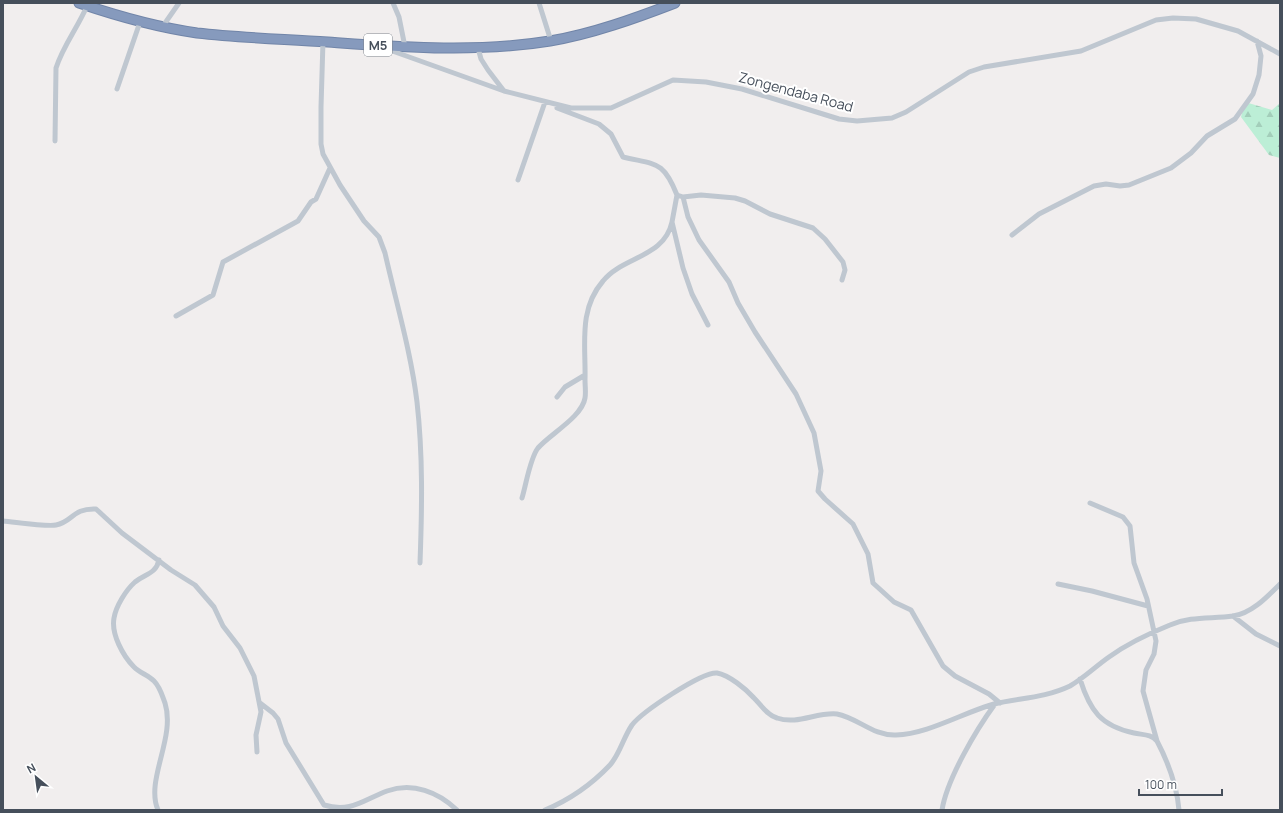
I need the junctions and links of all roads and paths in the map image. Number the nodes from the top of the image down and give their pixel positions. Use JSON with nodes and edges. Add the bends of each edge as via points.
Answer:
{"nodes":[{"id":1,"x":179,"y":3,"type":"edge"},
{"id":2,"x":393,"y":3,"type":"edge"},
{"id":3,"x":539,"y":3,"type":"edge"},
{"id":4,"x":83,"y":4,"type":"edge"},
{"id":5,"x":672,"y":4,"type":"edge"},
{"id":6,"x":140,"y":22,"type":"junction"},
{"id":7,"x":163,"y":26,"type":"junction"},
{"id":8,"x":323,"y":41,"type":"junction"},
{"id":9,"x":551,"y":41,"type":"junction"},
{"id":10,"x":1257,"y":41,"type":"junction"},
{"id":11,"x":380,"y":45,"type":"junction"},
{"id":12,"x":404,"y":46,"type":"junction"},
{"id":13,"x":478,"y":48,"type":"junction"},
{"id":14,"x":1280,"y":54,"type":"edge"},
{"id":15,"x":117,"y":88,"type":"dead end"},
{"id":16,"x":504,"y":91,"type":"junction"},
{"id":17,"x":545,"y":102,"type":"junction"},
{"id":18,"x":553,"y":104,"type":"junction"},
{"id":19,"x":55,"y":142,"type":"dead end"},
{"id":20,"x":330,"y":168,"type":"junction"},
{"id":21,"x":518,"y":180,"type":"dead end"},
{"id":22,"x":677,"y":195,"type":"junction"},
{"id":23,"x":683,"y":197,"type":"junction"},
{"id":24,"x":672,"y":222,"type":"junction"},
{"id":25,"x":1012,"y":235,"type":"dead end"},
{"id":26,"x":842,"y":280,"type":"dead end"},
{"id":27,"x":176,"y":316,"type":"dead end"},
{"id":28,"x":708,"y":325,"type":"dead end"},
{"id":29,"x":585,"y":375,"type":"junction"},
{"id":30,"x":557,"y":397,"type":"dead end"},
{"id":31,"x":522,"y":498,"type":"dead end"},
{"id":32,"x":1090,"y":503,"type":"dead end"},
{"id":33,"x":3,"y":521,"type":"edge"},
{"id":34,"x":159,"y":560,"type":"junction"},
{"id":35,"x":420,"y":563,"type":"dead end"},
{"id":36,"x":1058,"y":584,"type":"dead end"},
{"id":37,"x":1280,"y":584,"type":"edge"},
{"id":38,"x":1148,"y":606,"type":"junction"},
{"id":39,"x":1233,"y":616,"type":"junction"},
{"id":40,"x":1154,"y":633,"type":"junction"},
{"id":41,"x":1280,"y":646,"type":"edge"},
{"id":42,"x":1080,"y":679,"type":"junction"},
{"id":43,"x":260,"y":703,"type":"junction"},
{"id":44,"x":997,"y":704,"type":"junction"},
{"id":45,"x":1157,"y":741,"type":"junction"},
{"id":46,"x":257,"y":752,"type":"dead end"},
{"id":47,"x":549,"y":809,"type":"edge"},
{"id":48,"x":158,"y":810,"type":"edge"},
{"id":49,"x":457,"y":810,"type":"edge"},
{"id":50,"x":942,"y":810,"type":"edge"},
{"id":51,"x":1179,"y":810,"type":"edge"}],
"edges":[{"from":1,"to":7,"type":"street"},
{"from":2,"to":12,"type":"street","via":[[399,17]]},
{"from":3,"to":9,"type":"street"},
{"from":4,"to":6,"type":"highway","number":"M5"},
{"from":4,"to":19,"type":"street","via":[[79,25],[56,68]]},
{"from":5,"to":9,"type":"highway","number":"M5"},
{"from":6,"to":7,"type":"highway","number":"M5"},
{"from":6,"to":15,"type":"street"},
{"from":7,"to":8,"type":"highway","number":"M5","via":[[237,37]]},
{"from":8,"to":11,"type":"highway","number":"M5"},
{"from":8,"to":20,"type":"street","via":[[321,144]]},
{"from":9,"to":13,"type":"highway","number":"M5"},
{"from":10,"to":14,"type":"street","name":"Zongendaba Road"},
{"from":10,"to":18,"type":"street","name":"Zongendaba Road","via":[[1238,31],[1196,19],[1156,20],[1081,51],[984,67],[969,72],[906,112],[892,118],[876,120],[839,119],[742,89],[706,82],[673,80],[611,108],[570,108]]},
{"from":10,"to":25,"type":"street","via":[[1261,56],[1259,75],[1253,94],[1235,119],[1207,136],[1191,153],[1171,168],[1129,185],[1094,186],[1039,214]]},
{"from":11,"to":12,"type":"highway","number":"M5"},
{"from":11,"to":16,"type":"street","name":"Zongendaba Road"},
{"from":12,"to":13,"type":"highway","number":"M5"},
{"from":13,"to":16,"type":"street","via":[[481,59]]},
{"from":16,"to":17,"type":"street","name":"Zongendaba Road"},
{"from":17,"to":18,"type":"street","name":"Zongendaba Road"},
{"from":17,"to":21,"type":"street"},
{"from":18,"to":22,"type":"street","via":[[598,124],[611,134],[623,157],[649,161],[661,168],[671,180]]},
{"from":20,"to":27,"type":"street","via":[[319,194],[301,218],[286,229],[226,259],[213,295]]},
{"from":20,"to":35,"type":"street","via":[[364,221],[379,238],[385,253],[417,402],[422,478]]},
{"from":22,"to":23,"type":"street"},
{"from":22,"to":24,"type":"street"},
{"from":23,"to":26,"type":"street","via":[[701,195],[735,198],[770,214],[813,228],[843,262],[845,270]]},
{"from":23,"to":44,"type":"street","via":[[688,217],[699,240],[729,282],[755,332],[796,394],[818,448],[821,471],[818,491],[857,529],[868,554],[873,583],[894,602],[911,610],[947,671],[989,694]]},
{"from":24,"to":28,"type":"street","via":[[689,285]]},
{"from":24,"to":29,"type":"street","via":[[669,233],[657,247],[606,277],[594,295],[584,328]]},
{"from":29,"to":30,"type":"street","via":[[569,384]]},
{"from":29,"to":31,"type":"street","via":[[585,398],[582,407],[537,449]]},
{"from":32,"to":38,"type":"street","via":[[1123,516],[1130,526],[1134,563]]},
{"from":33,"to":34,"type":"street","via":[[56,525],[68,520],[77,512],[87,508],[96,509],[122,533]]},
{"from":34,"to":43,"type":"street","via":[[195,585],[214,607],[254,676]]},
{"from":34,"to":48,"type":"street","via":[[155,570],[136,582],[124,596],[113,625],[117,641],[125,654],[134,667],[154,681],[167,709],[166,737],[154,792]]},
{"from":36,"to":38,"type":"street"},
{"from":37,"to":39,"type":"street","via":[[1257,606]]},
{"from":38,"to":40,"type":"street"},
{"from":39,"to":40,"type":"street","via":[[1189,619]]},
{"from":39,"to":41,"type":"street","via":[[1256,634]]},
{"from":40,"to":42,"type":"street","via":[[1110,656]]},
{"from":40,"to":45,"type":"street","via":[[1154,654],[1146,670],[1144,691]]},
{"from":42,"to":44,"type":"street","via":[[1044,696]]},
{"from":42,"to":45,"type":"street","via":[[1087,699],[1106,723],[1114,728],[1152,736]]},
{"from":43,"to":46,"type":"street","via":[[261,715],[256,735]]},
{"from":43,"to":49,"type":"street","via":[[278,719],[289,748],[300,762],[324,805],[341,810],[359,806],[387,792],[410,788],[437,794]]},
{"from":44,"to":47,"type":"street","via":[[927,729],[895,735],[872,730],[853,720],[830,713],[800,720],[778,719],[736,684],[715,673],[690,682],[636,722],[624,738],[615,758],[604,770]]},
{"from":44,"to":50,"type":"street","via":[[959,763],[944,796]]},
{"from":45,"to":51,"type":"street","via":[[1174,783]]}]}
